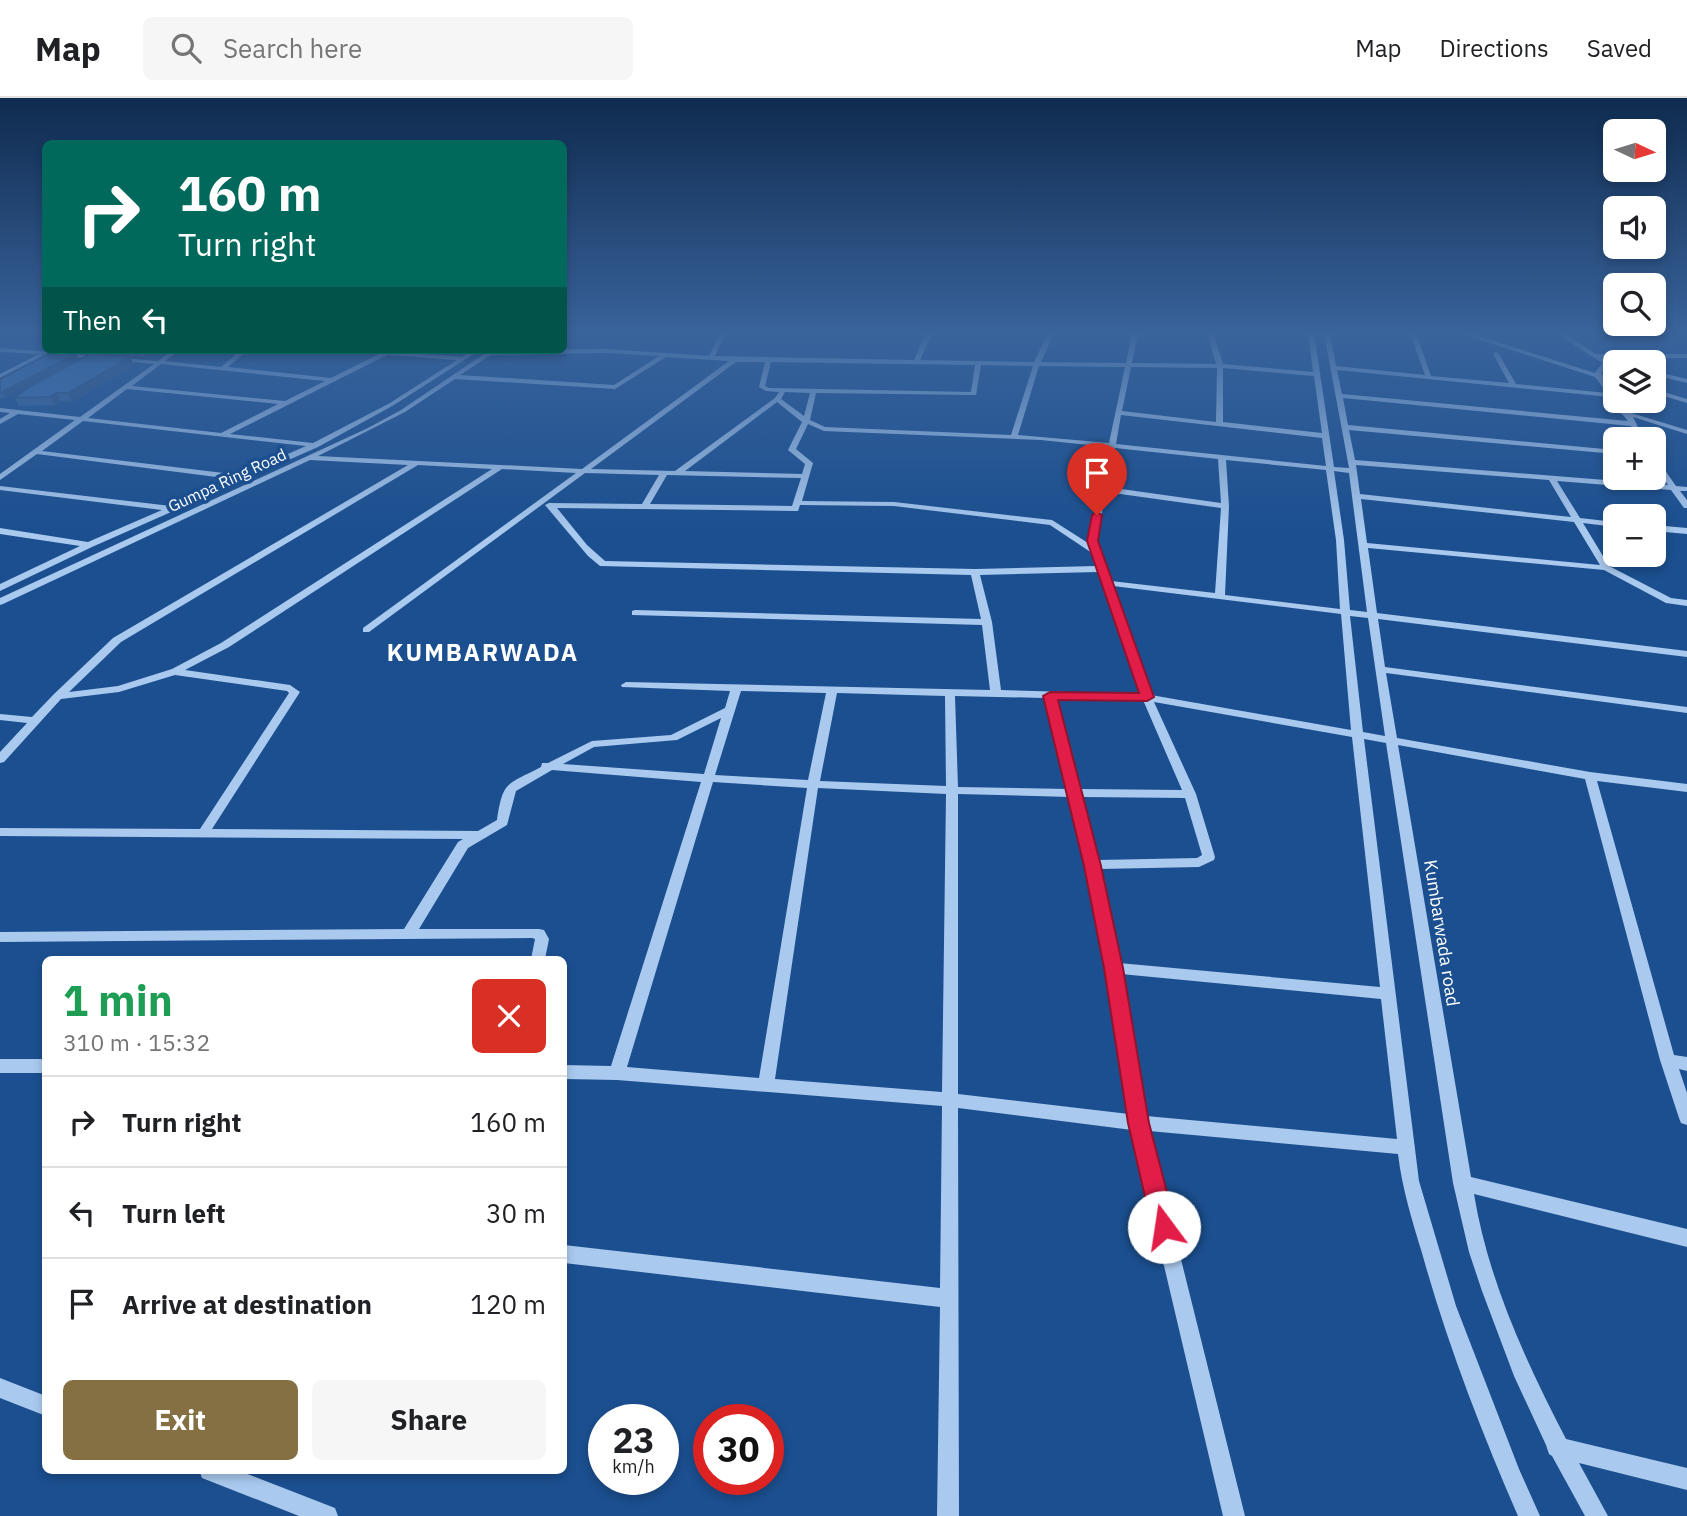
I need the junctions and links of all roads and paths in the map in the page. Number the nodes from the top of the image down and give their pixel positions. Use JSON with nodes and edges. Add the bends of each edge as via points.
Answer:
{"nodes":[{"id":1,"x":109,"y":399,"type":"edge"},
{"id":2,"x":249,"y":399,"type":"edge"},
{"id":3,"x":296,"y":399,"type":"edge"},
{"id":4,"x":400,"y":399,"type":"edge"},
{"id":5,"x":420,"y":399,"type":"edge"},
{"id":6,"x":682,"y":399,"type":"edge"},
{"id":7,"x":774,"y":399,"type":"edge"},
{"id":8,"x":784,"y":399,"type":"edge"},
{"id":9,"x":811,"y":399,"type":"edge"},
{"id":10,"x":1025,"y":399,"type":"edge"},
{"id":11,"x":1121,"y":399,"type":"edge"},
{"id":12,"x":1219,"y":399,"type":"edge"},
{"id":13,"x":1320,"y":399,"type":"edge"},
{"id":14,"x":1339,"y":399,"type":"edge"},
{"id":15,"x":1372,"y":399,"type":"edge"},
{"id":16,"x":12,"y":401,"type":"edge"},
{"id":17,"x":288,"y":403,"type":"junction"},
{"id":18,"x":0,"y":409,"type":"edge"},
{"id":19,"x":18,"y":411,"type":"junction"},
{"id":20,"x":1119,"y":413,"type":"junction"},
{"id":21,"x":1624,"y":413,"type":"edge"},
{"id":22,"x":1628,"y":413,"type":"edge"},
{"id":23,"x":83,"y":418,"type":"junction"},
{"id":24,"x":806,"y":421,"type":"junction"},
{"id":25,"x":0,"y":422,"type":"edge"},
{"id":26,"x":1219,"y":424,"type":"junction"},
{"id":27,"x":1634,"y":424,"type":"junction"},
{"id":28,"x":1344,"y":427,"type":"junction"},
{"id":29,"x":1635,"y":427,"type":"edge"},
{"id":30,"x":1687,"y":432,"type":"edge"},
{"id":31,"x":224,"y":434,"type":"junction"},
{"id":32,"x":1014,"y":436,"type":"junction"},
{"id":33,"x":1325,"y":436,"type":"junction"},
{"id":34,"x":1114,"y":444,"type":"junction"},
{"id":35,"x":315,"y":445,"type":"junction"},
{"id":36,"x":1603,"y":451,"type":"edge"},
{"id":37,"x":36,"y":452,"type":"junction"},
{"id":38,"x":1222,"y":456,"type":"junction"},
{"id":39,"x":309,"y":458,"type":"junction"},
{"id":40,"x":418,"y":462,"type":"junction"},
{"id":41,"x":500,"y":467,"type":"junction"},
{"id":42,"x":1352,"y":467,"type":"junction"},
{"id":43,"x":1329,"y":469,"type":"junction"},
{"id":44,"x":586,"y":471,"type":"junction"},
{"id":45,"x":665,"y":472,"type":"junction"},
{"id":46,"x":677,"y":473,"type":"junction"},
{"id":47,"x":805,"y":476,"type":"junction"},
{"id":48,"x":239,"y":477,"type":"junction"},
{"id":49,"x":1666,"y":477,"type":"edge"},
{"id":50,"x":0,"y":478,"type":"edge"},
{"id":51,"x":1552,"y":479,"type":"junction"},
{"id":52,"x":0,"y":488,"type":"edge"},
{"id":53,"x":1674,"y":488,"type":"junction"},
{"id":54,"x":1102,"y":489,"type":"junction"},
{"id":55,"x":1687,"y":489,"type":"edge"},
{"id":56,"x":1356,"y":496,"type":"junction"},
{"id":57,"x":797,"y":503,"type":"junction"},
{"id":58,"x":546,"y":505,"type":"junction"},
{"id":59,"x":645,"y":505,"type":"junction"},
{"id":60,"x":1225,"y":506,"type":"junction"},
{"id":61,"x":1687,"y":506,"type":"edge"},
{"id":62,"x":171,"y":508,"type":"junction"},
{"id":63,"x":1575,"y":519,"type":"junction"},
{"id":64,"x":1603,"y":522,"type":"edge"},
{"id":65,"x":1666,"y":529,"type":"edge"},
{"id":66,"x":0,"y":531,"type":"edge"},
{"id":67,"x":1687,"y":531,"type":"edge"},
{"id":68,"x":89,"y":545,"type":"junction"},
{"id":69,"x":1364,"y":545,"type":"junction"},
{"id":70,"x":1096,"y":552,"type":"junction"},
{"id":71,"x":1606,"y":568,"type":"junction"},
{"id":72,"x":1102,"y":569,"type":"junction"},
{"id":73,"x":975,"y":572,"type":"junction"},
{"id":74,"x":1107,"y":583,"type":"junction"},
{"id":75,"x":0,"y":587,"type":"edge"},
{"id":76,"x":1220,"y":595,"type":"junction"},
{"id":77,"x":0,"y":601,"type":"edge"},
{"id":78,"x":1687,"y":603,"type":"edge"},
{"id":79,"x":1346,"y":611,"type":"junction"},
{"id":80,"x":635,"y":613,"type":"dead end"},
{"id":81,"x":1373,"y":614,"type":"junction"},
{"id":82,"x":987,"y":622,"type":"junction"},
{"id":83,"x":366,"y":630,"type":"dead end"},
{"id":84,"x":1687,"y":654,"type":"edge"},
{"id":85,"x":1380,"y":669,"type":"junction"},
{"id":86,"x":176,"y":671,"type":"junction"},
{"id":87,"x":626,"y":685,"type":"dead end"},
{"id":88,"x":736,"y":689,"type":"junction"},
{"id":89,"x":832,"y":690,"type":"junction"},
{"id":90,"x":950,"y":694,"type":"junction"},
{"id":91,"x":996,"y":695,"type":"junction"},
{"id":92,"x":58,"y":696,"type":"junction"},
{"id":93,"x":1050,"y":696,"type":"junction"},
{"id":94,"x":1147,"y":697,"type":"junction"},
{"id":95,"x":729,"y":710,"type":"junction"},
{"id":96,"x":1687,"y":710,"type":"edge"},
{"id":97,"x":0,"y":717,"type":"edge"},
{"id":98,"x":35,"y":721,"type":"junction"},
{"id":99,"x":1357,"y":736,"type":"junction"},
{"id":100,"x":1392,"y":743,"type":"junction"},
{"id":101,"x":0,"y":760,"type":"edge"},
{"id":102,"x":546,"y":766,"type":"junction"},
{"id":103,"x":1590,"y":776,"type":"junction"},
{"id":104,"x":706,"y":780,"type":"junction"},
{"id":105,"x":813,"y":785,"type":"junction"},
{"id":106,"x":1687,"y":788,"type":"edge"},
{"id":107,"x":952,"y":792,"type":"junction"},
{"id":108,"x":1077,"y":794,"type":"junction"},
{"id":109,"x":1190,"y":794,"type":"junction"},
{"id":110,"x":0,"y":832,"type":"edge"},
{"id":111,"x":204,"y":832,"type":"junction"},
{"id":112,"x":481,"y":835,"type":"junction"},
{"id":113,"x":1093,"y":866,"type":"junction"},
{"id":114,"x":409,"y":933,"type":"junction"},
{"id":115,"x":0,"y":937,"type":"edge"},
{"id":116,"x":539,"y":956,"type":"edge"},
{"id":117,"x":1114,"y":968,"type":"junction"},
{"id":118,"x":1388,"y":994,"type":"junction"},
{"id":119,"x":1668,"y":1060,"type":"junction"},
{"id":120,"x":1687,"y":1063,"type":"edge"},
{"id":121,"x":0,"y":1066,"type":"edge"},
{"id":122,"x":42,"y":1066,"type":"edge"},
{"id":123,"x":567,"y":1072,"type":"edge"},
{"id":124,"x":617,"y":1073,"type":"junction"},
{"id":125,"x":766,"y":1085,"type":"junction"},
{"id":126,"x":950,"y":1100,"type":"junction"},
{"id":127,"x":1687,"y":1118,"type":"edge"},
{"id":128,"x":1139,"y":1123,"type":"junction"},
{"id":129,"x":1405,"y":1147,"type":"junction"},
{"id":130,"x":1462,"y":1183,"type":"junction"},
{"id":131,"x":1687,"y":1238,"type":"edge"},
{"id":132,"x":567,"y":1254,"type":"edge"},
{"id":133,"x":950,"y":1299,"type":"junction"},
{"id":134,"x":0,"y":1388,"type":"edge"},
{"id":135,"x":42,"y":1404,"type":"edge"},
{"id":136,"x":1556,"y":1447,"type":"junction"},
{"id":137,"x":220,"y":1474,"type":"edge"},
{"id":138,"x":1687,"y":1479,"type":"edge"},
{"id":139,"x":327,"y":1516,"type":"edge"},
{"id":140,"x":948,"y":1516,"type":"edge"},
{"id":141,"x":1234,"y":1516,"type":"edge"},
{"id":142,"x":1529,"y":1516,"type":"edge"},
{"id":143,"x":1597,"y":1516,"type":"edge"}],
"edges":[{"from":1,"to":23,"type":"street"},
{"from":2,"to":17,"type":"street"},
{"from":3,"to":17,"type":"street"},
{"from":4,"to":35,"type":"street","name":"Gumpa Ring Road"},
{"from":5,"to":39,"type":"street","name":"Gumpa Ring Road"},
{"from":6,"to":44,"type":"street"},
{"from":7,"to":46,"type":"street"},
{"from":8,"to":24,"type":"street"},
{"from":9,"to":24,"type":"street"},
{"from":10,"to":32,"type":"street"},
{"from":11,"to":20,"type":"street"},
{"from":12,"to":26,"type":"street"},
{"from":13,"to":33,"type":"street"},
{"from":14,"to":28,"type":"street","name":"Kumbarwada road"},
{"from":15,"to":27,"type":"street"},
{"from":16,"to":18,"type":"street"},
{"from":17,"to":31,"type":"street"},
{"from":18,"to":19,"type":"street"},
{"from":19,"to":23,"type":"street"},
{"from":19,"to":25,"type":"street"},
{"from":20,"to":26,"type":"street"},
{"from":20,"to":34,"type":"street"},
{"from":21,"to":27,"type":"street"},
{"from":22,"to":30,"type":"street"},
{"from":23,"to":31,"type":"street"},
{"from":23,"to":37,"type":"street"},
{"from":24,"to":32,"type":"street","via":[[824,429]]},
{"from":24,"to":47,"type":"street","via":[[792,450],[809,463]]},
{"from":26,"to":33,"type":"street"},
{"from":27,"to":29,"type":"street"},
{"from":28,"to":36,"type":"street"},
{"from":28,"to":42,"type":"street","name":"Kumbarwada road"},
{"from":31,"to":35,"type":"street"},
{"from":32,"to":34,"type":"street"},
{"from":33,"to":43,"type":"street"},
{"from":34,"to":38,"type":"street"},
{"from":34,"to":54,"type":"street"},
{"from":35,"to":48,"type":"street","name":"Gumpa Ring Road"},
{"from":37,"to":48,"type":"street"},
{"from":37,"to":50,"type":"street"},
{"from":38,"to":43,"type":"street"},
{"from":38,"to":60,"type":"street"},
{"from":39,"to":40,"type":"street"},
{"from":39,"to":77,"type":"street","name":"Gumpa Ring Road"},
{"from":40,"to":41,"type":"street"},
{"from":40,"to":92,"type":"street","via":[[128,633]]},
{"from":41,"to":44,"type":"street"},
{"from":41,"to":86,"type":"street","via":[[225,645]]},
{"from":42,"to":43,"type":"street"},
{"from":42,"to":51,"type":"street"},
{"from":42,"to":56,"type":"street","name":"Kumbarwada road"},
{"from":43,"to":79,"type":"street"},
{"from":44,"to":45,"type":"street"},
{"from":44,"to":58,"type":"street"},
{"from":45,"to":46,"type":"street"},
{"from":45,"to":59,"type":"street"},
{"from":46,"to":47,"type":"street"},
{"from":47,"to":57,"type":"street"},
{"from":48,"to":62,"type":"street","name":"Gumpa Ring Road"},
{"from":49,"to":53,"type":"street"},
{"from":51,"to":53,"type":"street"},
{"from":51,"to":63,"type":"street"},
{"from":52,"to":62,"type":"street"},
{"from":53,"to":55,"type":"street"},
{"from":53,"to":61,"type":"street"},
{"from":54,"to":60,"type":"street"},
{"from":54,"to":70,"type":"street","via":[[1092,541]]},
{"from":56,"to":63,"type":"street"},
{"from":56,"to":69,"type":"street","name":"Kumbarwada road"},
{"from":57,"to":59,"type":"street","via":[[795,509]]},
{"from":57,"to":70,"type":"street","via":[[894,504],[1052,523]]},
{"from":58,"to":59,"type":"street"},
{"from":58,"to":73,"type":"street","via":[[603,564]]},
{"from":58,"to":83,"type":"street"},
{"from":60,"to":76,"type":"street"},
{"from":62,"to":68,"type":"street","name":"Gumpa Ring Road"},
{"from":63,"to":64,"type":"street"},
{"from":63,"to":71,"type":"street"},
{"from":65,"to":67,"type":"street"},
{"from":66,"to":68,"type":"street"},
{"from":68,"to":75,"type":"street","name":"Gumpa Ring Road"},
{"from":69,"to":71,"type":"street"},
{"from":69,"to":81,"type":"street","name":"Kumbarwada road"},
{"from":70,"to":72,"type":"street"},
{"from":71,"to":78,"type":"street","via":[[1669,601]]},
{"from":72,"to":73,"type":"street"},
{"from":72,"to":74,"type":"street"},
{"from":73,"to":82,"type":"street"},
{"from":74,"to":76,"type":"street"},
{"from":74,"to":94,"type":"street"},
{"from":76,"to":79,"type":"street"},
{"from":79,"to":81,"type":"street"},
{"from":79,"to":99,"type":"street"},
{"from":80,"to":82,"type":"street"},
{"from":81,"to":84,"type":"street"},
{"from":81,"to":85,"type":"street","name":"Kumbarwada road"},
{"from":82,"to":91,"type":"street"},
{"from":85,"to":96,"type":"street"},
{"from":85,"to":100,"type":"street","name":"Kumbarwada road"},
{"from":86,"to":92,"type":"street","via":[[119,689]]},
{"from":86,"to":111,"type":"street","via":[[295,692]]},
{"from":87,"to":88,"type":"street"},
{"from":88,"to":89,"type":"street"},
{"from":88,"to":95,"type":"street"},
{"from":89,"to":90,"type":"street"},
{"from":89,"to":105,"type":"street"},
{"from":90,"to":91,"type":"street"},
{"from":90,"to":107,"type":"street"},
{"from":91,"to":93,"type":"street"},
{"from":92,"to":98,"type":"street"},
{"from":93,"to":94,"type":"street"},
{"from":93,"to":108,"type":"street"},
{"from":94,"to":99,"type":"street"},
{"from":94,"to":109,"type":"street"},
{"from":95,"to":102,"type":"street","via":[[680,736],[592,744]]},
{"from":95,"to":104,"type":"street"},
{"from":97,"to":98,"type":"street"},
{"from":98,"to":101,"type":"street"},
{"from":99,"to":100,"type":"street"},
{"from":99,"to":118,"type":"street"},
{"from":100,"to":103,"type":"street"},
{"from":100,"to":130,"type":"street","name":"Kumbarwada road"},
{"from":102,"to":104,"type":"street"},
{"from":102,"to":112,"type":"street","via":[[511,788],[503,822]]},
{"from":103,"to":106,"type":"street"},
{"from":103,"to":119,"type":"street"},
{"from":104,"to":105,"type":"street"},
{"from":104,"to":124,"type":"street"},
{"from":105,"to":107,"type":"street"},
{"from":105,"to":125,"type":"street"},
{"from":107,"to":108,"type":"street"},
{"from":107,"to":126,"type":"street"},
{"from":108,"to":109,"type":"street"},
{"from":108,"to":113,"type":"street"},
{"from":109,"to":113,"type":"street","via":[[1209,852],[1204,861]]},
{"from":110,"to":111,"type":"street"},
{"from":111,"to":112,"type":"street"},
{"from":112,"to":114,"type":"street","via":[[460,848]]},
{"from":113,"to":117,"type":"street"},
{"from":114,"to":115,"type":"street"},
{"from":114,"to":116,"type":"street","via":[[539,934]]},
{"from":117,"to":118,"type":"street"},
{"from":117,"to":128,"type":"street"},
{"from":118,"to":129,"type":"street"},
{"from":119,"to":120,"type":"street"},
{"from":119,"to":127,"type":"street"},
{"from":121,"to":122,"type":"street"},
{"from":123,"to":124,"type":"street"},
{"from":124,"to":125,"type":"street"},
{"from":125,"to":126,"type":"street"},
{"from":126,"to":128,"type":"street"},
{"from":126,"to":133,"type":"street"},
{"from":128,"to":129,"type":"street"},
{"from":128,"to":141,"type":"street"},
{"from":129,"to":142,"type":"street","via":[[1419,1216],[1446,1306]]},
{"from":130,"to":131,"type":"street"},
{"from":130,"to":136,"type":"street","name":"Kumbarwada road","via":[[1497,1307]]},
{"from":132,"to":133,"type":"street"},
{"from":133,"to":140,"type":"street"},
{"from":134,"to":135,"type":"street"},
{"from":136,"to":138,"type":"street"},
{"from":136,"to":143,"type":"street","name":"Kumbarwada road"},
{"from":137,"to":139,"type":"street"}]}
